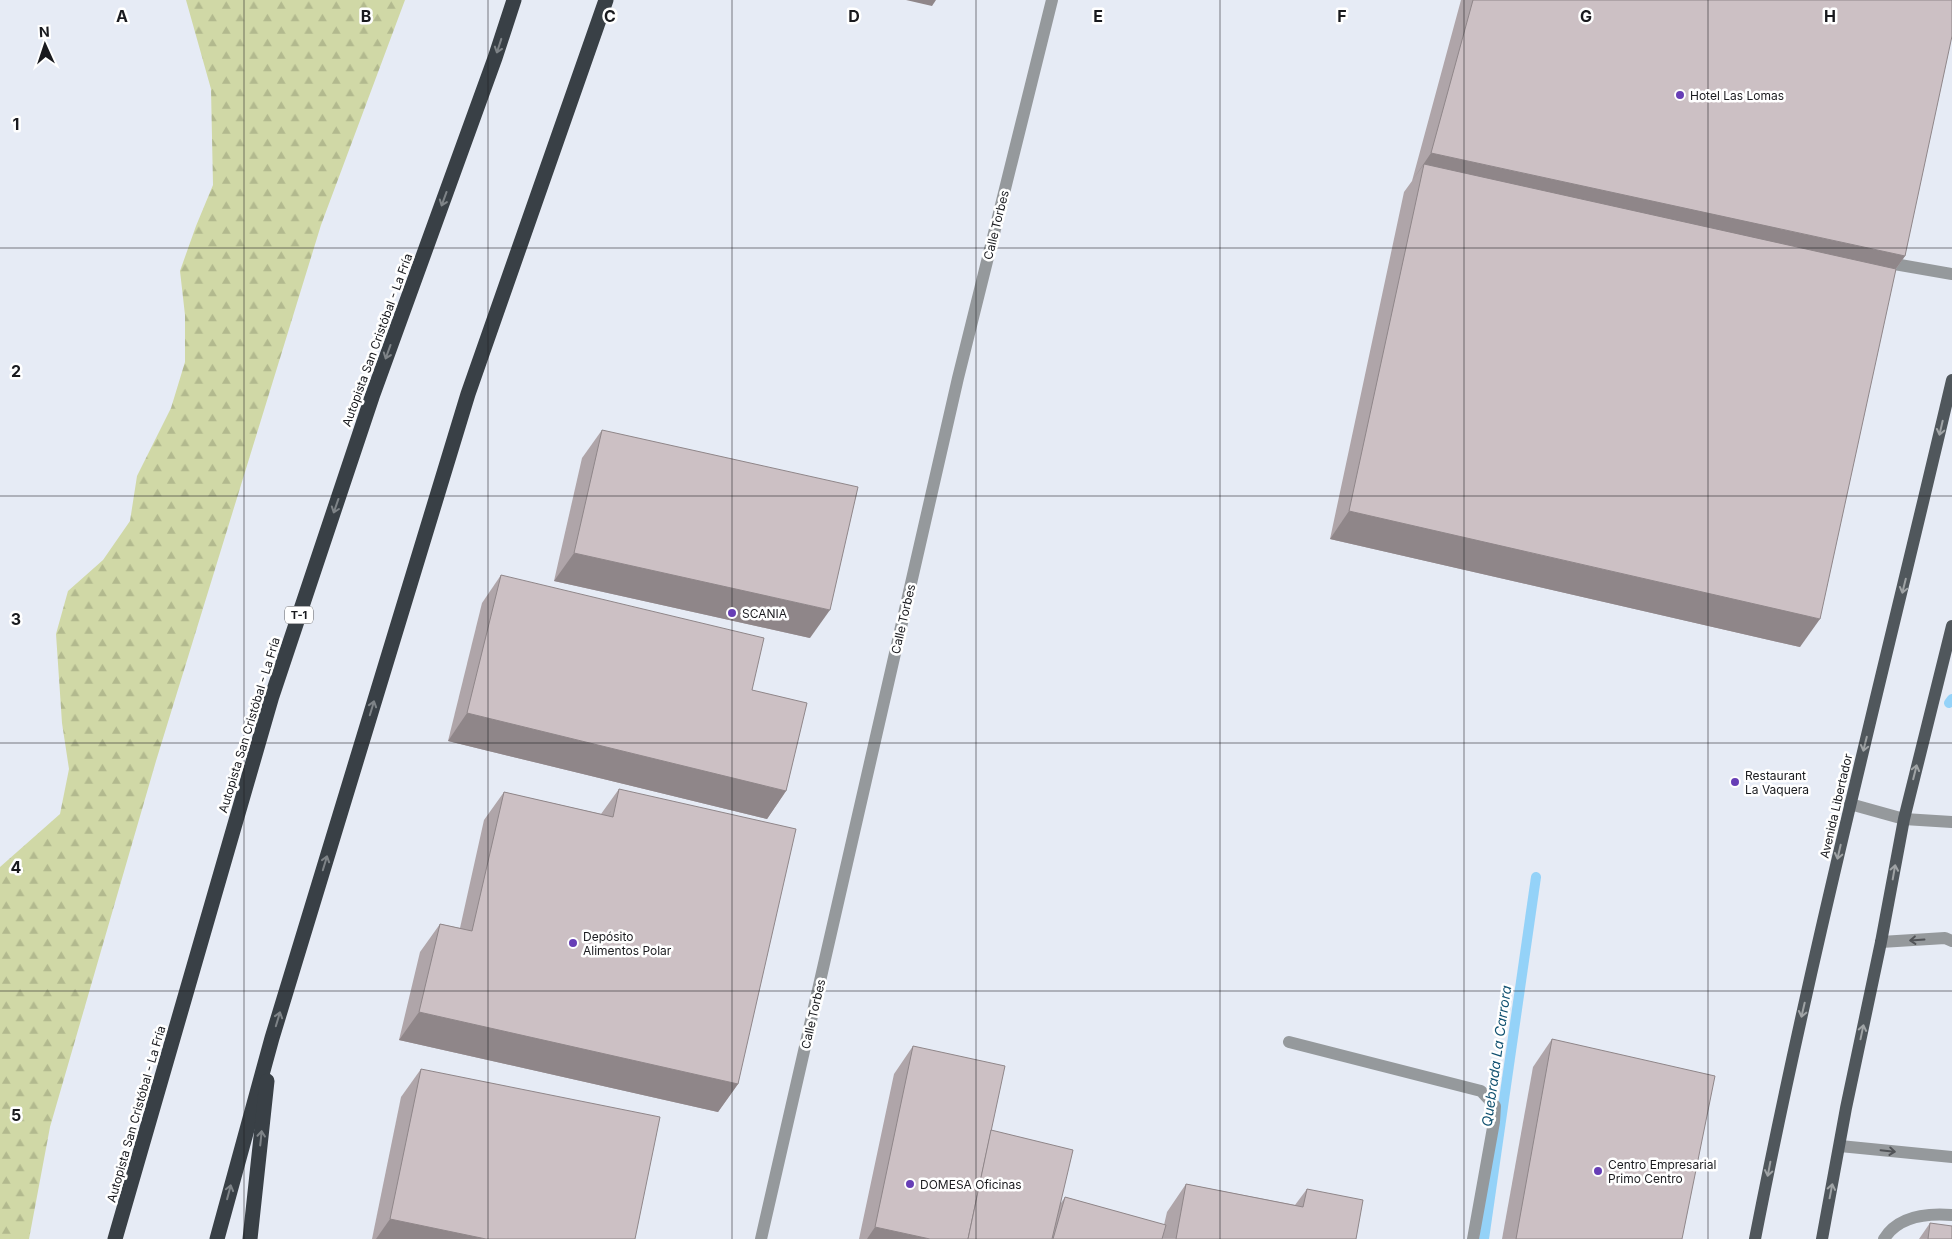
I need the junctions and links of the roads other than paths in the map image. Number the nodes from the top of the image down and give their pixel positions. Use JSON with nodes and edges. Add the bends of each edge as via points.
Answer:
{"nodes":[{"id":1,"x":514,"y":0,"type":"edge"},
{"id":2,"x":606,"y":0,"type":"edge"},
{"id":3,"x":1052,"y":0,"type":"edge"},
{"id":4,"x":1873,"y":260,"type":"edge"},
{"id":5,"x":1952,"y":274,"type":"edge"},
{"id":6,"x":1952,"y":380,"type":"edge"},
{"id":7,"x":1952,"y":626,"type":"edge"},
{"id":8,"x":1850,"y":804,"type":"junction"},
{"id":9,"x":1904,"y":819,"type":"junction"},
{"id":10,"x":1952,"y":822,"type":"edge"},
{"id":11,"x":1952,"y":941,"type":"edge"},
{"id":12,"x":1881,"y":942,"type":"junction"},
{"id":13,"x":272,"y":1038,"type":"junction"},
{"id":14,"x":1290,"y":1042,"type":"dead end"},
{"id":15,"x":1840,"y":1146,"type":"junction"},
{"id":16,"x":1952,"y":1157,"type":"edge"},
{"id":17,"x":1952,"y":1215,"type":"edge"},
{"id":18,"x":115,"y":1239,"type":"edge"},
{"id":19,"x":216,"y":1239,"type":"edge"},
{"id":20,"x":250,"y":1239,"type":"edge"},
{"id":21,"x":761,"y":1239,"type":"edge"},
{"id":22,"x":1473,"y":1239,"type":"edge"},
{"id":23,"x":1755,"y":1239,"type":"edge"},
{"id":24,"x":1822,"y":1239,"type":"edge"},
{"id":25,"x":1884,"y":1239,"type":"edge"}],
"edges":[{"from":1,"to":18,"type":"highway","name":"Autopista San Cristóbal - La Fría","number":"T-1","one_way":true,"via":[[372,396],[272,696]]},
{"from":13,"to":2,"type":"highway","one_way":true,"via":[[468,394]]},
{"from":3,"to":21,"type":"street","name":"Calle Torbes","via":[[958,378]]},
{"from":4,"to":5,"type":"street"},
{"from":6,"to":8,"type":"main road","name":"Avenida Libertador","one_way":true},
{"from":9,"to":7,"type":"main road","one_way":true},
{"from":8,"to":9,"type":"street"},
{"from":8,"to":23,"type":"main road","name":"Avenida Libertador","one_way":true},
{"from":9,"to":10,"type":"street"},
{"from":12,"to":9,"type":"main road","one_way":true},
{"from":11,"to":12,"type":"street","one_way":true,"via":[[1945,938]]},
{"from":15,"to":12,"type":"main road","one_way":true},
{"from":19,"to":13,"type":"highway","one_way":true},
{"from":20,"to":13,"type":"highway","one_way":true},
{"from":14,"to":22,"type":"street","via":[[1480,1091],[1495,1106]]},
{"from":15,"to":16,"type":"street","one_way":true},
{"from":24,"to":15,"type":"main road","one_way":true},
{"from":17,"to":25,"type":"street","via":[[1912,1216],[1890,1230]]}]}
